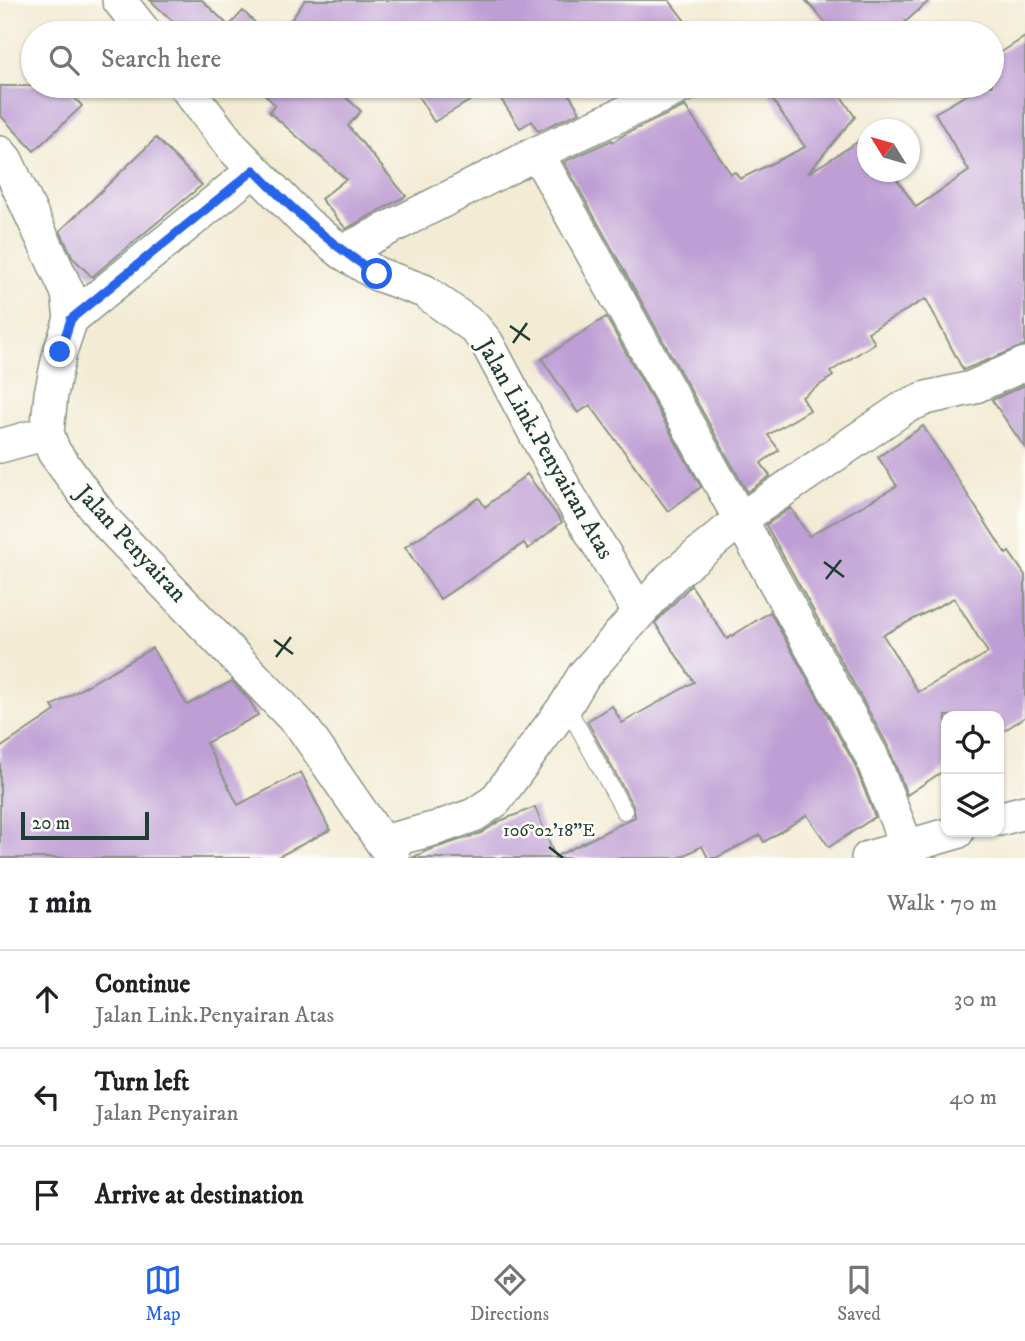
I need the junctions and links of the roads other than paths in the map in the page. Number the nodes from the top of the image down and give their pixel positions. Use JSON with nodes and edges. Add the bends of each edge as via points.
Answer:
{"nodes":[{"id":1,"x":194,"y":98,"type":"edge"},
{"id":2,"x":657,"y":98,"type":"edge"},
{"id":3,"x":0,"y":153,"type":"edge"},
{"id":4,"x":537,"y":153,"type":"junction"},
{"id":5,"x":254,"y":170,"type":"junction"},
{"id":6,"x":342,"y":252,"type":"junction"},
{"id":7,"x":71,"y":319,"type":"junction"},
{"id":8,"x":1025,"y":364,"type":"edge"},
{"id":9,"x":47,"y":433,"type":"junction"},
{"id":10,"x":0,"y":446,"type":"edge"},
{"id":11,"x":741,"y":519,"type":"junction"},
{"id":12,"x":639,"y":611,"type":"junction"},
{"id":13,"x":566,"y":705,"type":"junction"},
{"id":14,"x":624,"y":811,"type":"dead end"},
{"id":15,"x":1025,"y":812,"type":"edge"},
{"id":16,"x":1004,"y":818,"type":"edge"},
{"id":17,"x":941,"y":837,"type":"edge"},
{"id":18,"x":906,"y":847,"type":"junction"},
{"id":19,"x":388,"y":850,"type":"edge"},
{"id":20,"x":868,"y":858,"type":"edge"}],
"edges":[{"from":1,"to":5,"type":"street","name":"Jalan Link.Penyairan Atas"},
{"from":2,"to":4,"type":"street"},
{"from":3,"to":7,"type":"street","via":[[51,252],[68,292]]},
{"from":4,"to":6,"type":"street"},
{"from":4,"to":11,"type":"street"},
{"from":5,"to":6,"type":"street","name":"Jalan Link.Penyairan Atas"},
{"from":5,"to":7,"type":"street"},
{"from":6,"to":12,"type":"street","name":"Jalan Link.Penyairan Atas","via":[[377,274],[424,291],[474,327]]},
{"from":7,"to":9,"type":"street","via":[[51,394]]},
{"from":8,"to":11,"type":"street","via":[[971,388],[905,407]]},
{"from":9,"to":10,"type":"street"},
{"from":9,"to":19,"type":"street","name":"Jalan Penyairan","via":[[54,452],[103,519],[303,728]]},
{"from":11,"to":12,"type":"street","via":[[671,577]]},
{"from":11,"to":18,"type":"street","via":[[871,755]]},
{"from":12,"to":13,"type":"street","via":[[584,675]]},
{"from":13,"to":14,"type":"lane"},
{"from":13,"to":19,"type":"street","via":[[495,801],[474,815]]},
{"from":15,"to":16,"type":"street"},
{"from":17,"to":18,"type":"street"},
{"from":18,"to":20,"type":"street"}]}
